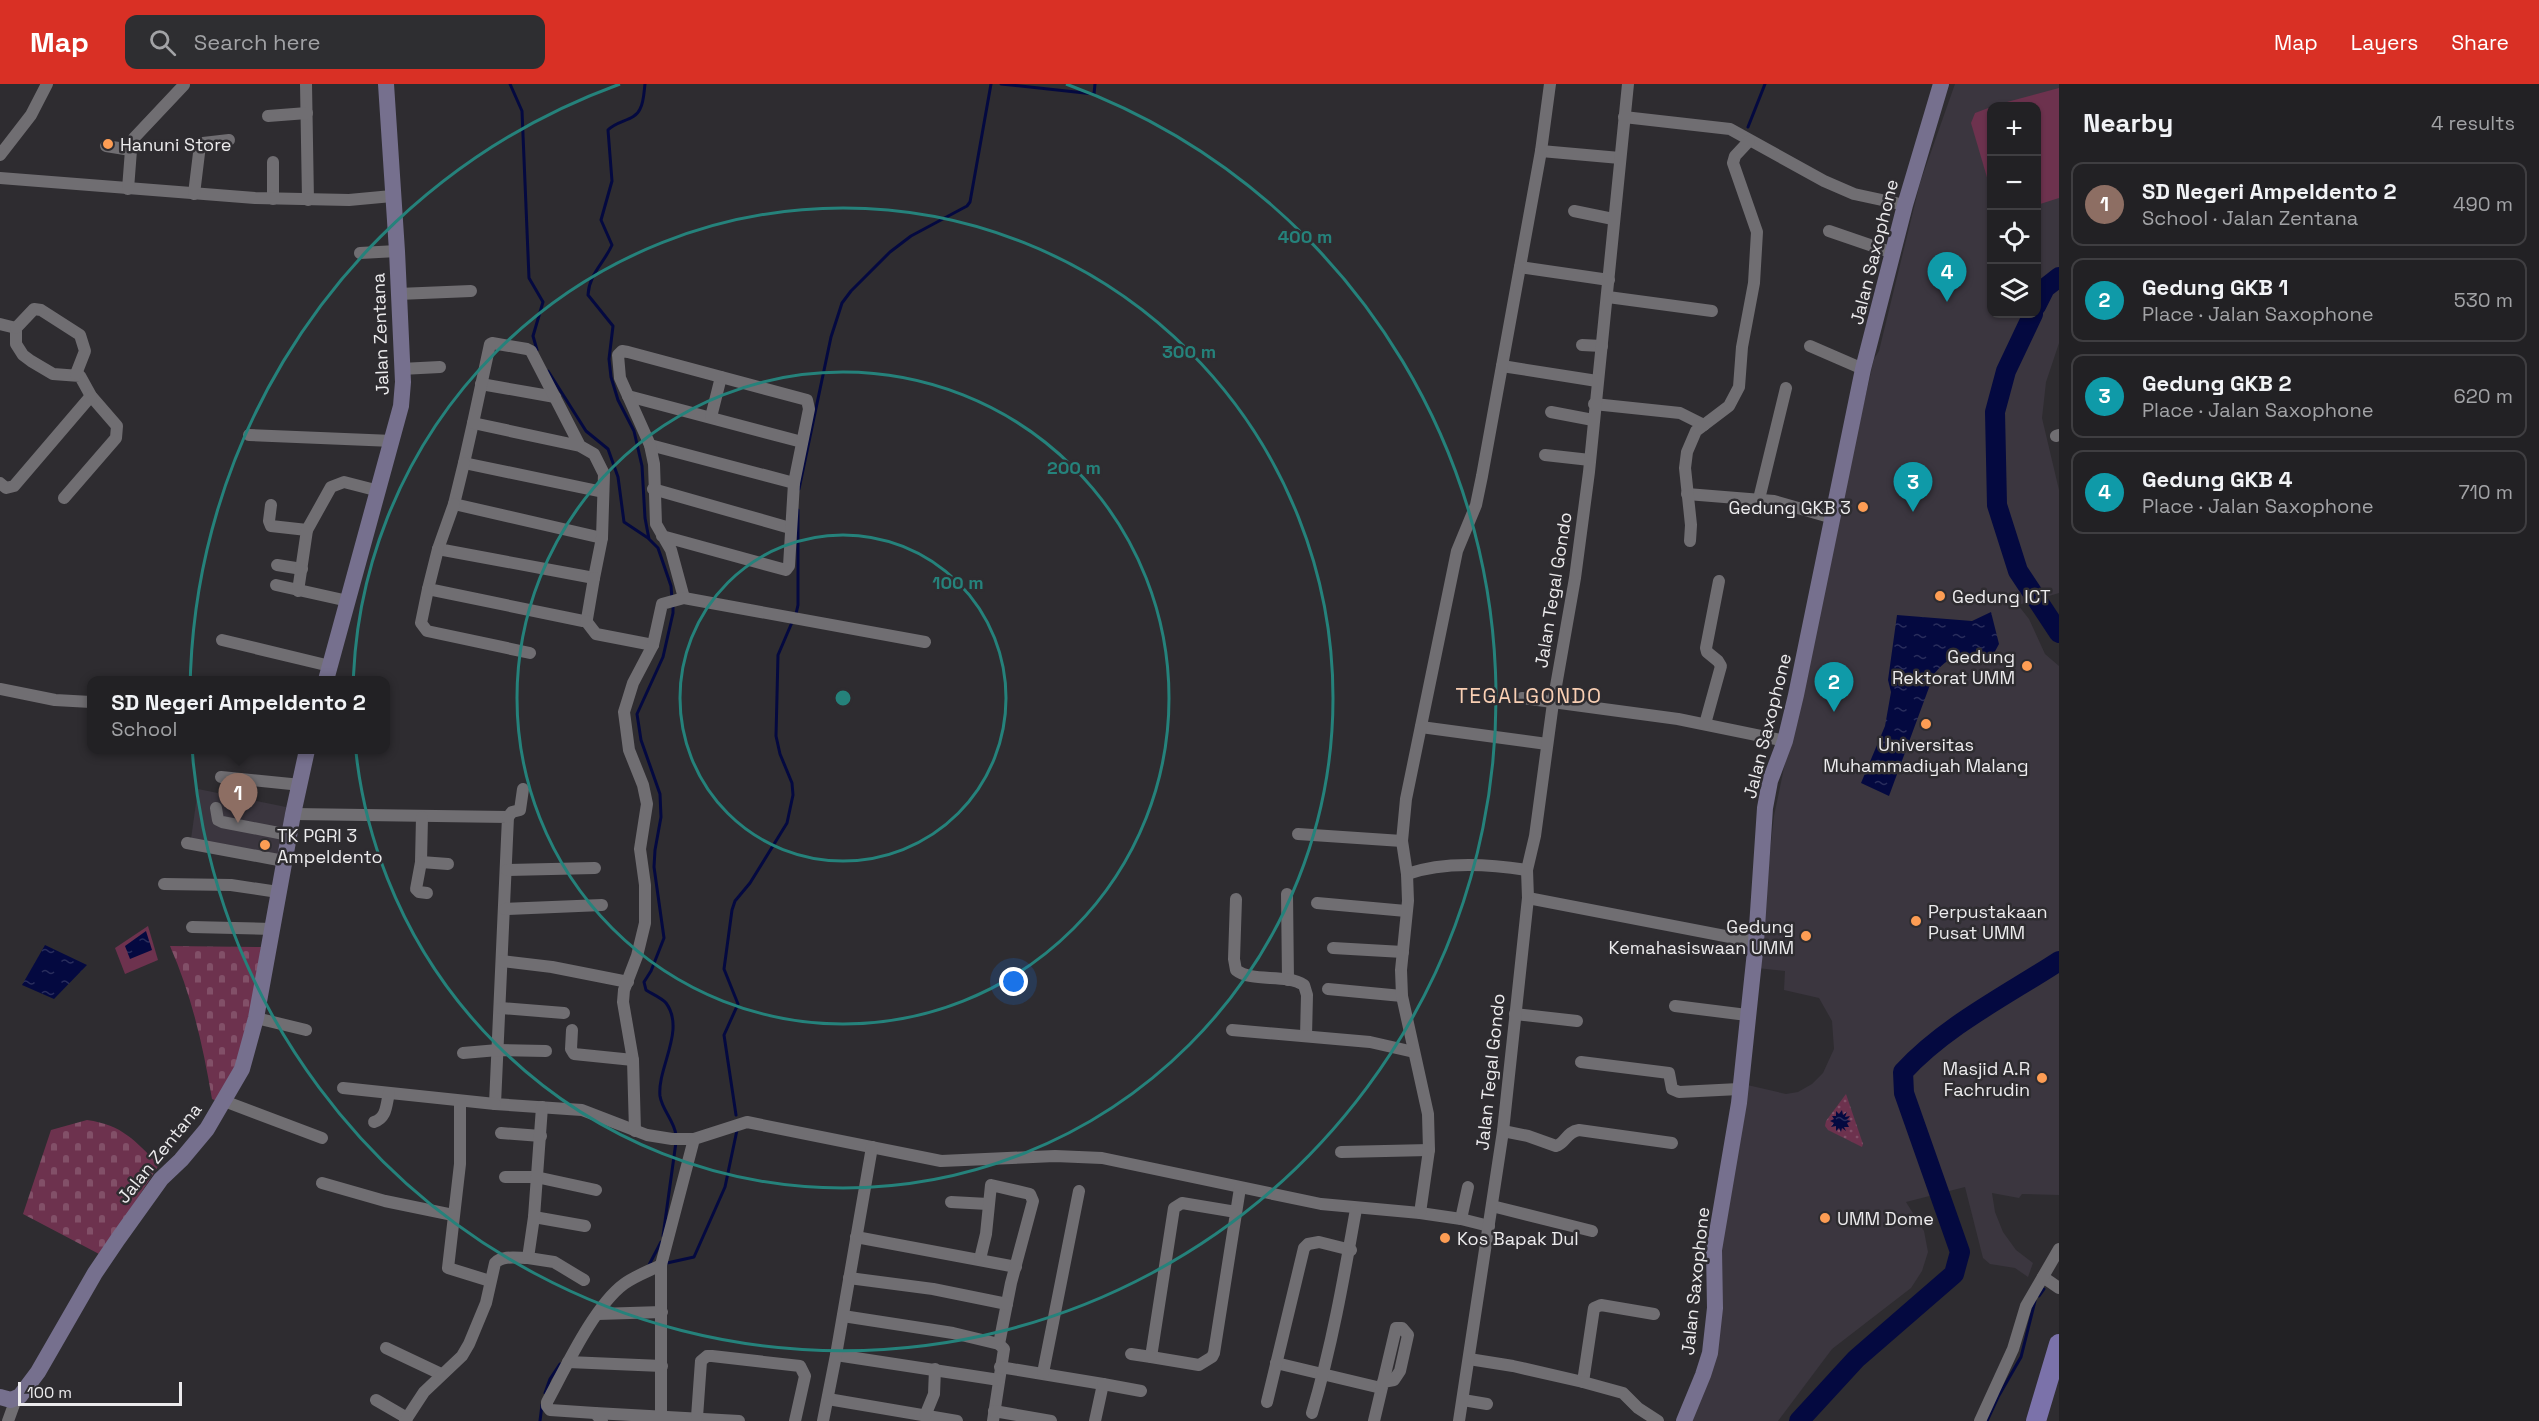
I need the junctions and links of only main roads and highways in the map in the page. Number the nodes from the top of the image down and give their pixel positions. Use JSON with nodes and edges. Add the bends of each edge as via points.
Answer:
{"nodes":[{"id":1,"x":386,"y":84,"type":"edge"},
{"id":2,"x":1941,"y":84,"type":"edge"},
{"id":3,"x":328,"y":673,"type":"edge"},
{"id":4,"x":306,"y":754,"type":"edge"},
{"id":5,"x":2059,"y":1344,"type":"edge"},
{"id":6,"x":8,"y":1398,"type":"edge"},
{"id":7,"x":1684,"y":1421,"type":"edge"},
{"id":8,"x":2036,"y":1421,"type":"edge"}],
"edges":[{"from":1,"to":3,"type":"main road","name":"Jalan Zentana","via":[[397,251],[401,406]]},
{"from":2,"to":7,"type":"main road","name":"Jalan Saxophone","via":[[1863,369],[1785,741],[1770,781],[1739,1089],[1714,1250],[1715,1308],[1710,1353]]},
{"from":4,"to":6,"type":"main road","name":"Jalan Zentana","via":[[256,1018],[242,1069],[197,1142],[160,1179],[133,1216],[38,1372]]},
{"from":5,"to":8,"type":"main road"}]}
